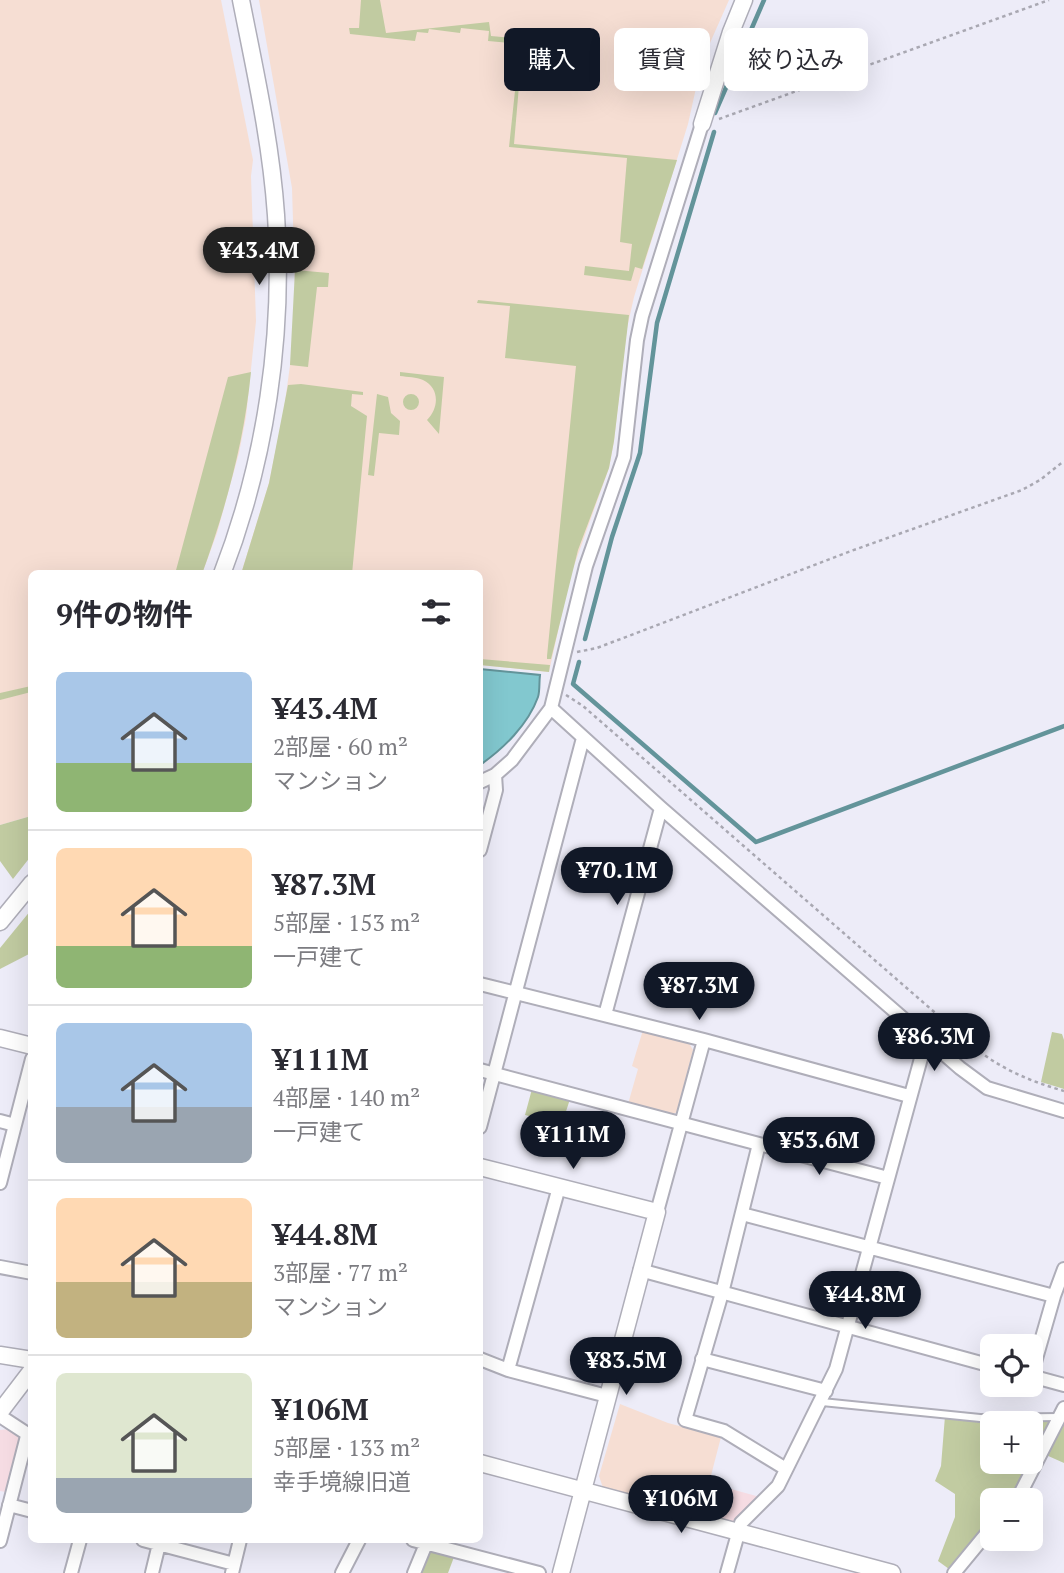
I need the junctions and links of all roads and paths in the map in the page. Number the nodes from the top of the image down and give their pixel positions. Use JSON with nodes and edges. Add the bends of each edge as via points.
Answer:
{"nodes":[{"id":1,"x":241,"y":0,"type":"edge"},
{"id":2,"x":744,"y":0,"type":"edge"},
{"id":3,"x":1049,"y":0,"type":"edge"},
{"id":4,"x":702,"y":124,"type":"junction"},
{"id":5,"x":1064,"y":461,"type":"edge"},
{"id":6,"x":223,"y":570,"type":"edge"},
{"id":7,"x":565,"y":654,"type":"junction"},
{"id":8,"x":556,"y":691,"type":"junction"},
{"id":9,"x":551,"y":708,"type":"junction"},
{"id":10,"x":583,"y":738,"type":"junction"},
{"id":11,"x":495,"y":775,"type":"junction"},
{"id":12,"x":483,"y":781,"type":"edge"},
{"id":13,"x":661,"y":808,"type":"junction"},
{"id":14,"x":483,"y":839,"type":"edge"},
{"id":15,"x":28,"y":888,"type":"edge"},
{"id":16,"x":0,"y":922,"type":"edge"},
{"id":17,"x":483,"y":985,"type":"edge"},
{"id":18,"x":515,"y":993,"type":"junction"},
{"id":19,"x":605,"y":1016,"type":"junction"},
{"id":20,"x":0,"y":1038,"type":"edge"},
{"id":21,"x":704,"y":1040,"type":"junction"},
{"id":22,"x":926,"y":1040,"type":"junction"},
{"id":23,"x":28,"y":1045,"type":"edge"},
{"id":24,"x":483,"y":1070,"type":"edge"},
{"id":25,"x":494,"y":1073,"type":"junction"},
{"id":26,"x":28,"y":1075,"type":"edge"},
{"id":27,"x":1064,"y":1091,"type":"edge"},
{"id":28,"x":909,"y":1096,"type":"junction"},
{"id":29,"x":1064,"y":1111,"type":"edge"},
{"id":30,"x":483,"y":1115,"type":"edge"},
{"id":31,"x":0,"y":1121,"type":"edge"},
{"id":32,"x":682,"y":1124,"type":"junction"},
{"id":33,"x":15,"y":1125,"type":"junction"},
{"id":34,"x":759,"y":1144,"type":"junction"},
{"id":35,"x":483,"y":1168,"type":"edge"},
{"id":36,"x":888,"y":1178,"type":"junction"},
{"id":37,"x":0,"y":1183,"type":"edge"},
{"id":38,"x":559,"y":1187,"type":"junction"},
{"id":39,"x":657,"y":1212,"type":"junction"},
{"id":40,"x":742,"y":1214,"type":"junction"},
{"id":41,"x":869,"y":1249,"type":"junction"},
{"id":42,"x":0,"y":1267,"type":"edge"},
{"id":43,"x":1064,"y":1269,"type":"edge"},
{"id":44,"x":640,"y":1270,"type":"junction"},
{"id":45,"x":28,"y":1272,"type":"edge"},
{"id":46,"x":722,"y":1293,"type":"junction"},
{"id":47,"x":1054,"y":1296,"type":"junction"},
{"id":48,"x":849,"y":1327,"type":"junction"},
{"id":49,"x":1043,"y":1334,"type":"edge"},
{"id":50,"x":0,"y":1355,"type":"edge"},
{"id":51,"x":28,"y":1359,"type":"edge"},
{"id":52,"x":702,"y":1359,"type":"junction"},
{"id":53,"x":483,"y":1360,"type":"edge"},
{"id":54,"x":980,"y":1363,"type":"edge"},
{"id":55,"x":508,"y":1370,"type":"junction"},
{"id":56,"x":28,"y":1376,"type":"edge"},
{"id":57,"x":1043,"y":1379,"type":"edge"},
{"id":58,"x":1064,"y":1385,"type":"edge"},
{"id":59,"x":607,"y":1396,"type":"junction"},
{"id":60,"x":824,"y":1397,"type":"junction"},
{"id":61,"x":1061,"y":1412,"type":"edge"},
{"id":62,"x":0,"y":1414,"type":"edge"},
{"id":63,"x":28,"y":1435,"type":"edge"},
{"id":64,"x":28,"y":1439,"type":"edge"},
{"id":65,"x":483,"y":1464,"type":"edge"},
{"id":66,"x":786,"y":1469,"type":"junction"},
{"id":67,"x":1023,"y":1488,"type":"edge"},
{"id":68,"x":583,"y":1490,"type":"junction"},
{"id":69,"x":9,"y":1505,"type":"junction"},
{"id":70,"x":28,"y":1510,"type":"edge"},
{"id":71,"x":738,"y":1532,"type":"junction"},
{"id":72,"x":0,"y":1541,"type":"edge"},
{"id":73,"x":980,"y":1542,"type":"edge"},
{"id":74,"x":79,"y":1543,"type":"edge"},
{"id":75,"x":152,"y":1543,"type":"edge"},
{"id":76,"x":239,"y":1543,"type":"edge"},
{"id":77,"x":357,"y":1543,"type":"edge"},
{"id":78,"x":420,"y":1543,"type":"edge"},
{"id":79,"x":424,"y":1543,"type":"edge"},
{"id":80,"x":159,"y":1545,"type":"junction"},
{"id":81,"x":488,"y":1559,"type":"junction"},
{"id":82,"x":233,"y":1569,"type":"edge"},
{"id":83,"x":72,"y":1573,"type":"edge"},
{"id":84,"x":152,"y":1573,"type":"edge"},
{"id":85,"x":342,"y":1573,"type":"edge"},
{"id":86,"x":414,"y":1573,"type":"edge"},
{"id":87,"x":484,"y":1573,"type":"edge"},
{"id":88,"x":539,"y":1573,"type":"edge"},
{"id":89,"x":561,"y":1573,"type":"edge"},
{"id":90,"x":727,"y":1573,"type":"edge"},
{"id":91,"x":892,"y":1573,"type":"edge"},
{"id":92,"x":954,"y":1573,"type":"edge"}],
"edges":[{"from":1,"to":6,"type":"street","via":[[271,174],[277,288],[263,428],[246,505]]},
{"from":2,"to":4,"type":"street"},
{"from":3,"to":4,"type":"path"},
{"from":4,"to":7,"type":"street","via":[[642,316],[624,457],[586,566]]},
{"from":5,"to":7,"type":"path","via":[[1022,490],[597,648]]},
{"from":7,"to":8,"type":"street"},
{"from":8,"to":9,"type":"street"},
{"from":8,"to":27,"type":"path","via":[[583,706],[979,1051],[1020,1077]]},
{"from":9,"to":10,"type":"street"},
{"from":9,"to":11,"type":"street","via":[[524,747]]},
{"from":10,"to":13,"type":"street"},
{"from":10,"to":18,"type":"street"},
{"from":11,"to":12,"type":"street"},
{"from":11,"to":14,"type":"street","via":[[496,790]]},
{"from":13,"to":19,"type":"street"},
{"from":13,"to":22,"type":"street"},
{"from":15,"to":16,"type":"street"},
{"from":17,"to":18,"type":"street"},
{"from":18,"to":19,"type":"street"},
{"from":18,"to":25,"type":"street"},
{"from":19,"to":21,"type":"street"},
{"from":20,"to":23,"type":"street"},
{"from":21,"to":28,"type":"street"},
{"from":21,"to":32,"type":"street"},
{"from":22,"to":28,"type":"street"},
{"from":22,"to":29,"type":"street","via":[[987,1088]]},
{"from":24,"to":25,"type":"street"},
{"from":25,"to":30,"type":"street"},
{"from":25,"to":32,"type":"street"},
{"from":26,"to":33,"type":"street"},
{"from":28,"to":36,"type":"street"},
{"from":31,"to":33,"type":"street"},
{"from":32,"to":34,"type":"street"},
{"from":32,"to":39,"type":"street"},
{"from":33,"to":37,"type":"street"},
{"from":34,"to":36,"type":"street"},
{"from":34,"to":40,"type":"street"},
{"from":35,"to":38,"type":"street"},
{"from":36,"to":41,"type":"street"},
{"from":38,"to":39,"type":"street"},
{"from":38,"to":55,"type":"street"},
{"from":39,"to":44,"type":"street"},
{"from":40,"to":41,"type":"street"},
{"from":40,"to":46,"type":"street"},
{"from":41,"to":47,"type":"street"},
{"from":41,"to":48,"type":"street"},
{"from":42,"to":45,"type":"street"},
{"from":43,"to":47,"type":"street"},
{"from":44,"to":46,"type":"street"},
{"from":44,"to":59,"type":"street"},
{"from":46,"to":48,"type":"street"},
{"from":46,"to":52,"type":"street"},
{"from":47,"to":49,"type":"street"},
{"from":48,"to":54,"type":"street"},
{"from":48,"to":60,"type":"street"},
{"from":50,"to":51,"type":"street"},
{"from":52,"to":60,"type":"street"},
{"from":52,"to":66,"type":"street","via":[[685,1420],[724,1431]]},
{"from":53,"to":55,"type":"street"},
{"from":55,"to":59,"type":"street"},
{"from":56,"to":62,"type":"street"},
{"from":57,"to":58,"type":"street"},
{"from":59,"to":68,"type":"street"},
{"from":60,"to":61,"type":"lane","via":[[980,1418]]},
{"from":60,"to":66,"type":"street"},
{"from":61,"to":67,"type":"street"},
{"from":62,"to":63,"type":"street"},
{"from":64,"to":69,"type":"street"},
{"from":65,"to":68,"type":"street"},
{"from":66,"to":71,"type":"street","via":[[778,1486],[741,1523]]},
{"from":68,"to":71,"type":"street"},
{"from":68,"to":89,"type":"street"},
{"from":69,"to":70,"type":"street"},
{"from":69,"to":72,"type":"street"},
{"from":71,"to":90,"type":"street"},
{"from":71,"to":91,"type":"street"},
{"from":73,"to":92,"type":"street"},
{"from":74,"to":83,"type":"street"},
{"from":75,"to":80,"type":"street"},
{"from":76,"to":82,"type":"street"},
{"from":77,"to":85,"type":"street"},
{"from":78,"to":86,"type":"street"},
{"from":79,"to":81,"type":"street"},
{"from":80,"to":82,"type":"street"},
{"from":80,"to":84,"type":"street"},
{"from":81,"to":87,"type":"street"},
{"from":81,"to":88,"type":"street"}]}
